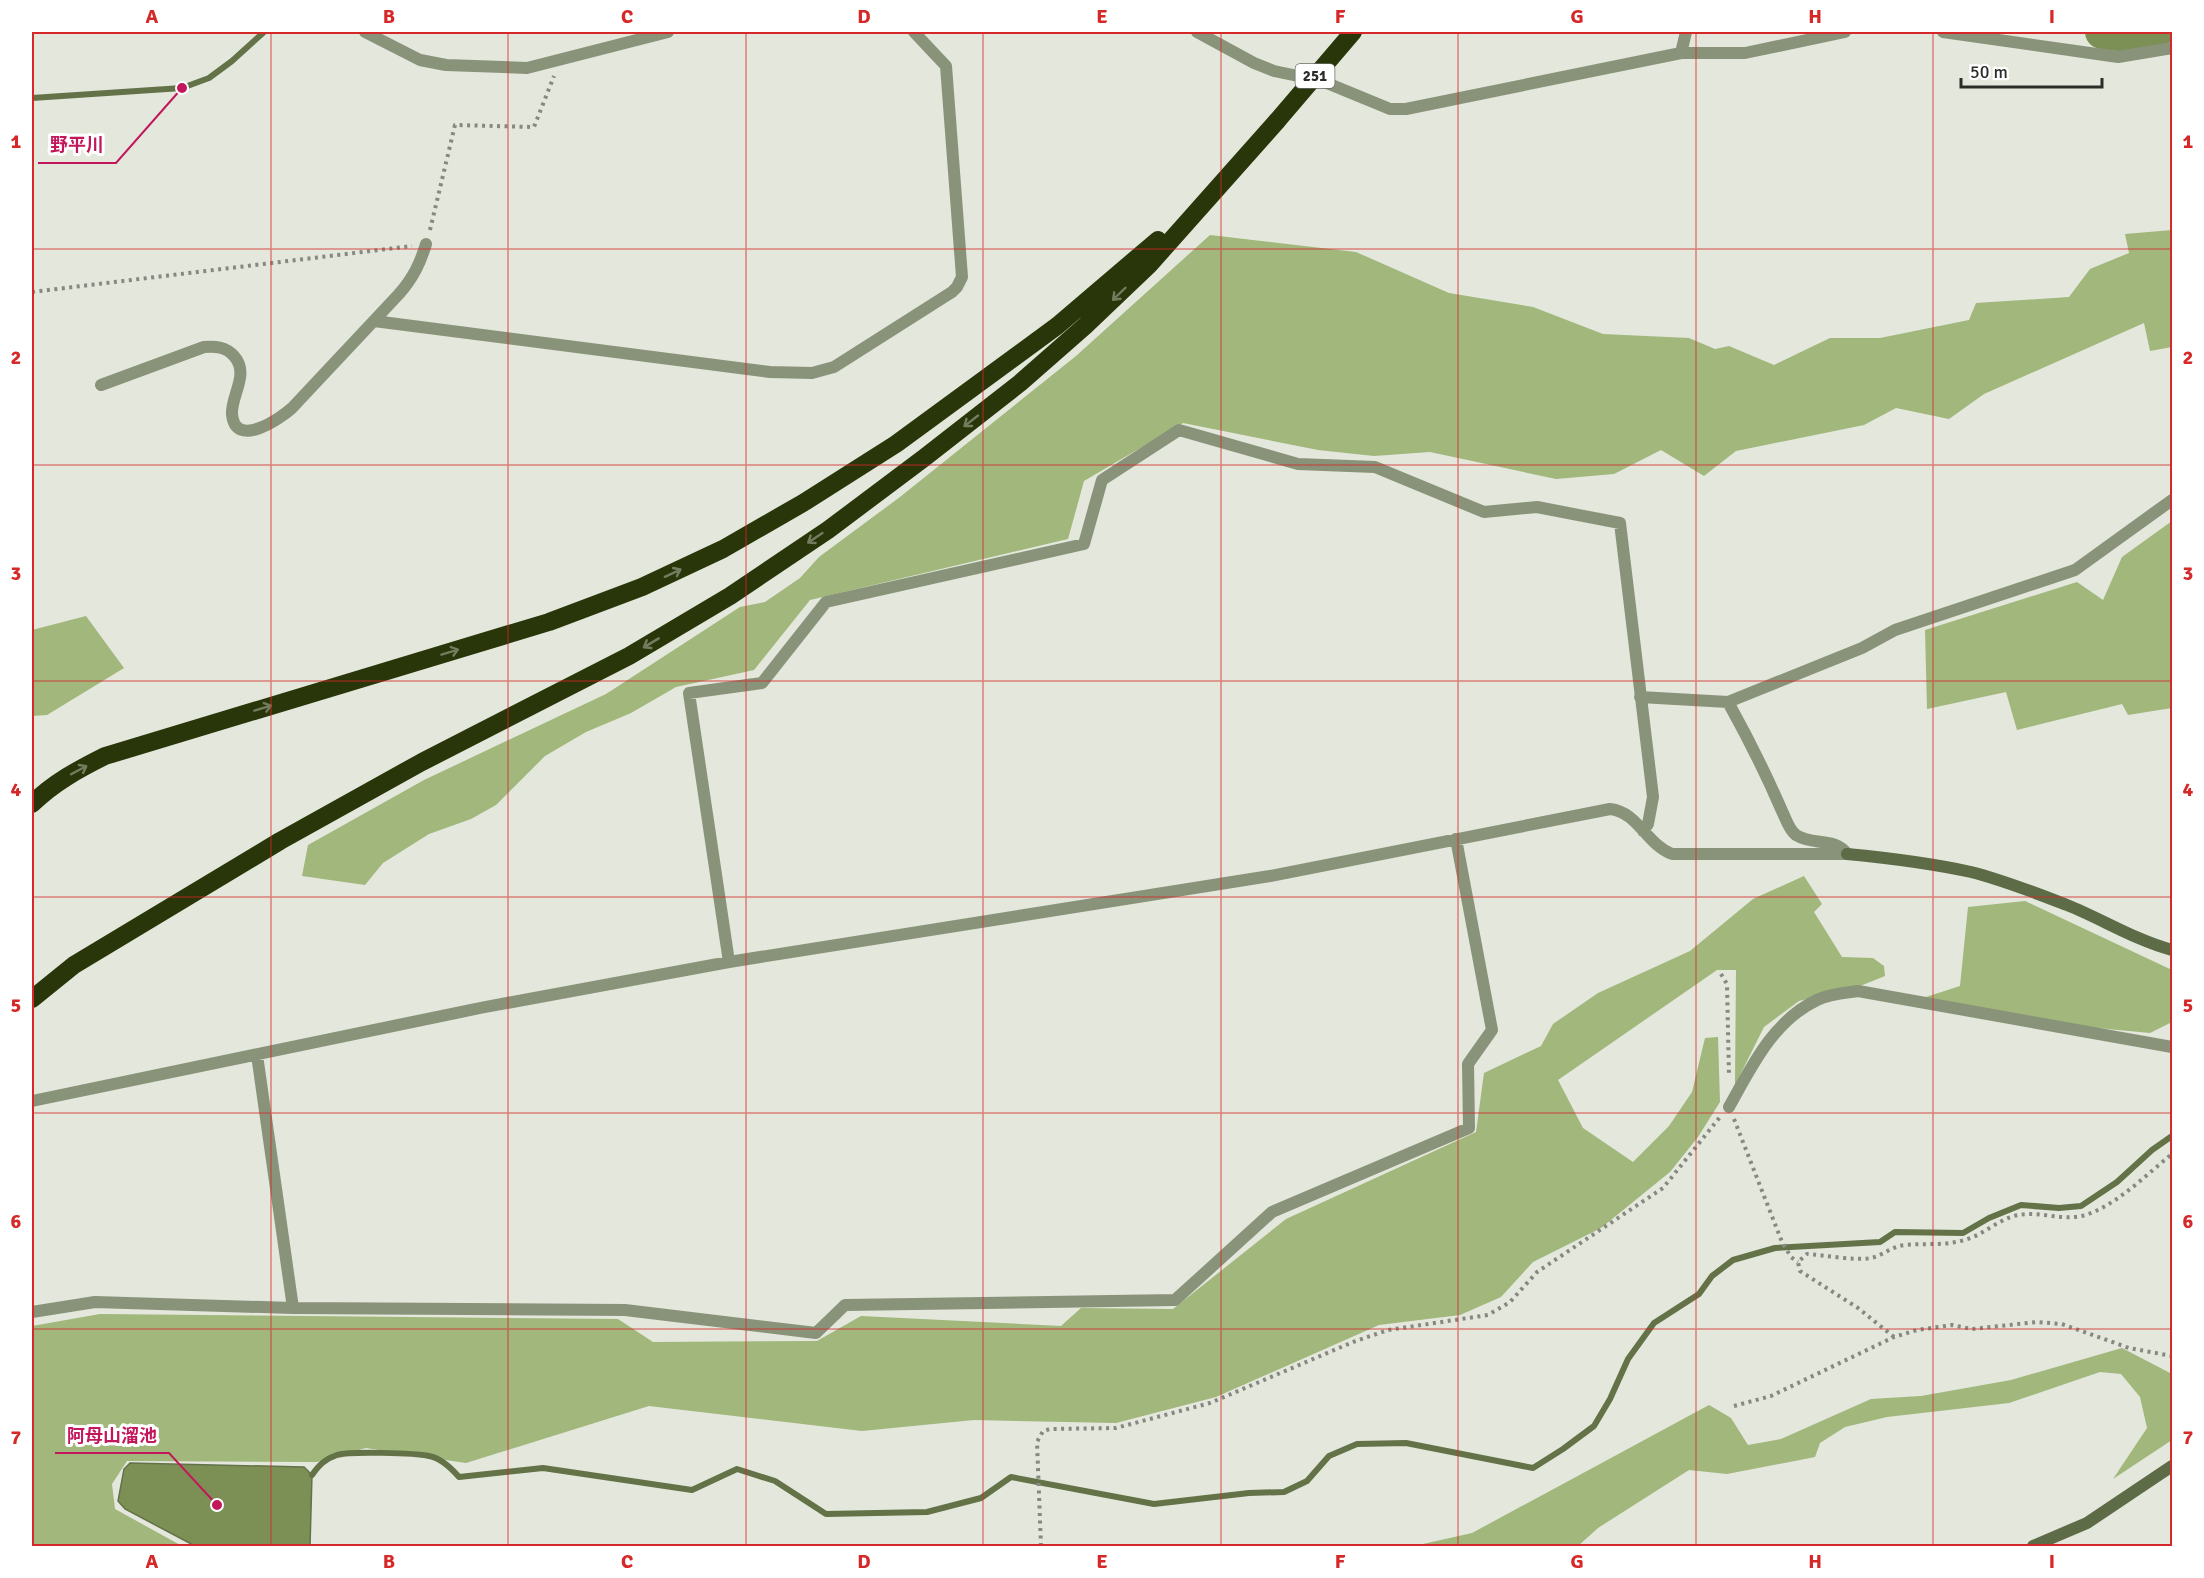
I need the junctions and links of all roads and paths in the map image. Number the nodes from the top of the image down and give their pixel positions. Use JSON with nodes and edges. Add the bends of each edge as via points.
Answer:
{"nodes":[{"id":1,"x":365,"y":32,"type":"edge"},
{"id":2,"x":668,"y":32,"type":"edge"},
{"id":3,"x":914,"y":32,"type":"edge"},
{"id":4,"x":1197,"y":32,"type":"edge"},
{"id":5,"x":1353,"y":32,"type":"edge"},
{"id":6,"x":1845,"y":32,"type":"edge"},
{"id":7,"x":1943,"y":32,"type":"edge"},
{"id":8,"x":1683,"y":43,"type":"edge"},
{"id":9,"x":2172,"y":48,"type":"edge"},
{"id":10,"x":558,"y":60,"type":"junction"},
{"id":11,"x":1215,"y":189,"type":"junction"},
{"id":12,"x":426,"y":244,"type":"junction"},
{"id":13,"x":32,"y":292,"type":"edge"},
{"id":14,"x":374,"y":321,"type":"junction"},
{"id":15,"x":101,"y":385,"type":"dead end"},
{"id":16,"x":2172,"y":500,"type":"edge"},
{"id":17,"x":1640,"y":697,"type":"junction"},
{"id":18,"x":1728,"y":702,"type":"junction"},
{"id":19,"x":32,"y":804,"type":"edge"},
{"id":20,"x":1643,"y":831,"type":"junction"},
{"id":21,"x":1456,"y":838,"type":"junction"},
{"id":22,"x":1847,"y":854,"type":"junction"},
{"id":23,"x":2172,"y":950,"type":"edge"},
{"id":24,"x":729,"y":962,"type":"junction"},
{"id":25,"x":1721,"y":974,"type":"dead end"},
{"id":26,"x":32,"y":999,"type":"edge"},
{"id":27,"x":2172,"y":1047,"type":"edge"},
{"id":28,"x":257,"y":1055,"type":"junction"},
{"id":29,"x":32,"y":1101,"type":"edge"},
{"id":30,"x":1729,"y":1107,"type":"junction"},
{"id":31,"x":2172,"y":1154,"type":"edge"},
{"id":32,"x":1798,"y":1262,"type":"junction"},
{"id":33,"x":293,"y":1308,"type":"junction"},
{"id":34,"x":32,"y":1311,"type":"edge"},
{"id":35,"x":1893,"y":1337,"type":"junction"},
{"id":36,"x":2172,"y":1356,"type":"edge"},
{"id":37,"x":1734,"y":1406,"type":"dead end"},
{"id":38,"x":2172,"y":1466,"type":"edge"},
{"id":39,"x":1041,"y":1546,"type":"edge"},
{"id":40,"x":2033,"y":1546,"type":"edge"}],
"edges":[{"from":1,"to":10,"type":"street","via":[[420,60],[446,65],[528,68]]},
{"from":2,"to":10,"type":"street"},
{"from":3,"to":14,"type":"street","via":[[945,66],[962,277],[952,292],[834,368],[812,374],[770,372]]},
{"from":4,"to":8,"type":"street","via":[[1254,63],[1322,81],[1389,109],[1406,110]]},
{"from":5,"to":11,"type":"highway","number":"251","bridge":true},
{"from":6,"to":8,"type":"street","via":[[1745,53]]},
{"from":7,"to":9,"type":"street","via":[[2118,57]]},
{"from":10,"to":12,"type":"path","via":[[534,127],[455,125]]},
{"from":19,"to":11,"type":"highway","one_way":true,"via":[[43,792],[105,756],[549,622],[642,587],[723,549],[887,450],[978,385],[1057,326]]},
{"from":11,"to":26,"type":"highway","one_way":true,"via":[[1149,265],[1085,326],[1020,383],[828,530],[730,596],[629,656],[422,762],[280,841],[74,965]]},
{"from":12,"to":13,"type":"path"},
{"from":12,"to":14,"type":"street","via":[[411,280]]},
{"from":14,"to":15,"type":"street","via":[[292,408],[258,430],[245,430],[233,420],[239,363],[227,350],[216,346]]},
{"from":16,"to":18,"type":"street","via":[[2074,570],[1895,630],[1862,648]]},
{"from":17,"to":18,"type":"street"},
{"from":17,"to":20,"type":"street","via":[[1653,797]]},
{"from":17,"to":24,"type":"street","via":[[1620,523],[1537,507],[1484,512],[1375,467],[1298,464],[1179,430],[1102,480],[1084,544],[826,602],[762,683],[689,693]]},
{"from":18,"to":22,"type":"street","via":[[1796,835],[1836,844]]},
{"from":20,"to":21,"type":"street","via":[[1622,810],[1610,809]]},
{"from":20,"to":22,"type":"street","via":[[1672,854]]},
{"from":21,"to":24,"type":"street","via":[[1270,876]]},
{"from":21,"to":33,"type":"street","via":[[1492,1030],[1468,1064],[1469,1128],[1272,1212],[1175,1300],[845,1305],[816,1333],[625,1310]]},
{"from":22,"to":23,"type":"street","via":[[1901,859],[1972,873],[2069,906]]},
{"from":24,"to":28,"type":"street","via":[[480,1008]]},
{"from":25,"to":30,"type":"path","via":[[1727,984]]},
{"from":27,"to":30,"type":"street","via":[[1858,991],[1816,1000],[1788,1020],[1770,1037]]},
{"from":28,"to":29,"type":"street"},
{"from":28,"to":33,"type":"street"},
{"from":30,"to":32,"type":"path","via":[[1786,1251]]},
{"from":30,"to":39,"type":"path","via":[[1664,1188],[1537,1272],[1510,1302],[1488,1315],[1388,1330],[1210,1403],[1116,1428],[1043,1431],[1036,1442]]},
{"from":31,"to":32,"type":"path","via":[[2106,1206],[2089,1214],[2069,1218],[2013,1216],[1966,1240],[1903,1245],[1869,1258],[1807,1254]]},
{"from":32,"to":35,"type":"path","via":[[1800,1271],[1858,1308]]},
{"from":33,"to":34,"type":"street","via":[[94,1302]]},
{"from":35,"to":36,"type":"path","via":[[1952,1325],[1972,1329],[2037,1322],[2062,1324],[2128,1348]]},
{"from":35,"to":37,"type":"path","via":[[1771,1396]]},
{"from":38,"to":40,"type":"street","via":[[2087,1523]]}]}
